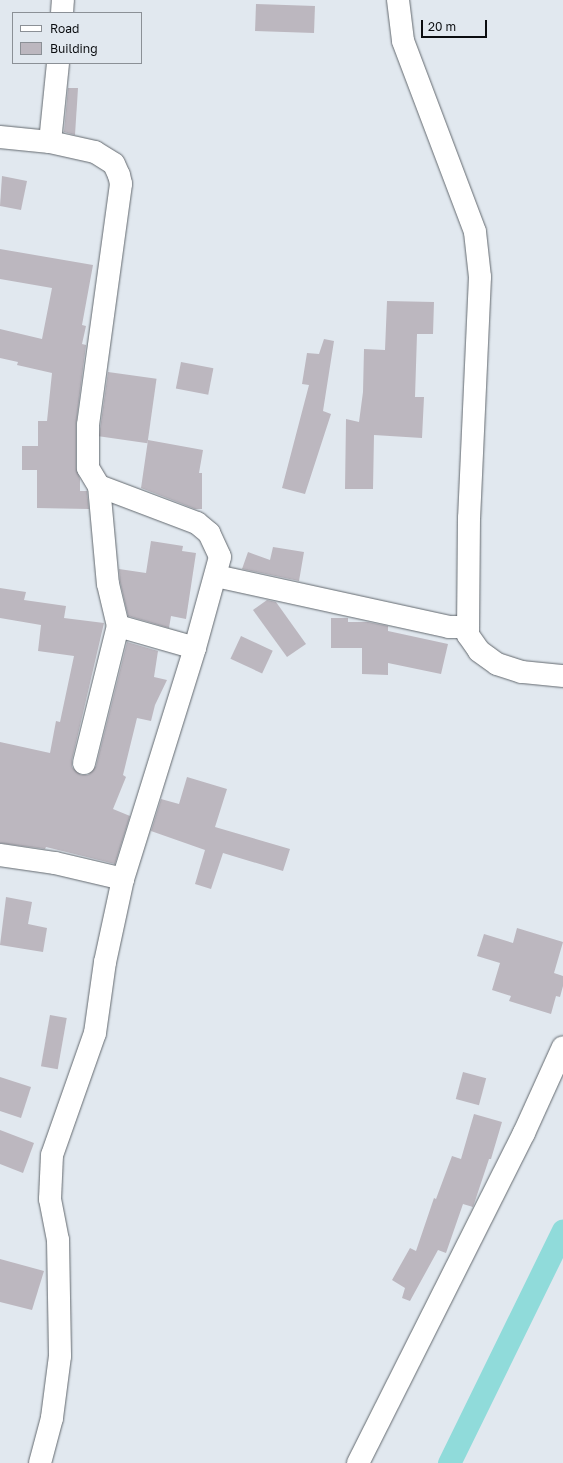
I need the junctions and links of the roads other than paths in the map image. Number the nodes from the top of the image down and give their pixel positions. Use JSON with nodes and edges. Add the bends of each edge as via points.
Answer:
{"nodes":[{"id":1,"x":63,"y":0,"type":"edge"},
{"id":2,"x":398,"y":0,"type":"edge"},
{"id":3,"x":62,"y":12,"type":"edge"},
{"id":4,"x":58,"y":64,"type":"edge"},
{"id":5,"x":0,"y":137,"type":"edge"},
{"id":6,"x":50,"y":142,"type":"junction"},
{"id":7,"x":99,"y":486,"type":"junction"},
{"id":8,"x":216,"y":576,"type":"junction"},
{"id":9,"x":118,"y":626,"type":"junction"},
{"id":10,"x":466,"y":627,"type":"junction"},
{"id":11,"x":195,"y":648,"type":"junction"},
{"id":12,"x":563,"y":676,"type":"edge"},
{"id":13,"x":84,"y":763,"type":"dead end"},
{"id":14,"x":0,"y":856,"type":"edge"},
{"id":15,"x":123,"y":879,"type":"junction"},
{"id":16,"x":563,"y":1047,"type":"edge"},
{"id":17,"x":40,"y":1463,"type":"edge"},
{"id":18,"x":358,"y":1463,"type":"edge"}],
"edges":[{"from":1,"to":3,"type":"street"},
{"from":2,"to":10,"type":"street","via":[[403,41],[475,232],[480,277]]},
{"from":4,"to":6,"type":"street"},
{"from":5,"to":6,"type":"street"},
{"from":6,"to":7,"type":"street","via":[[95,152],[106,158],[114,164],[121,184],[88,426],[87,460],[91,475]]},
{"from":7,"to":8,"type":"street","via":[[197,523],[209,533],[217,547],[220,557]]},
{"from":7,"to":9,"type":"street","via":[[108,584]]},
{"from":8,"to":10,"type":"street","via":[[449,627]]},
{"from":8,"to":11,"type":"street"},
{"from":9,"to":11,"type":"street"},
{"from":9,"to":13,"type":"street"},
{"from":10,"to":12,"type":"street","via":[[479,651],[497,664],[522,672]]},
{"from":11,"to":15,"type":"street"},
{"from":14,"to":15,"type":"street","via":[[55,863]]},
{"from":15,"to":17,"type":"street","via":[[105,962],[95,1033],[58,1134],[51,1168],[50,1199],[58,1240],[61,1284],[60,1356],[52,1418]]},
{"from":16,"to":18,"type":"street","via":[[524,1133]]}]}
